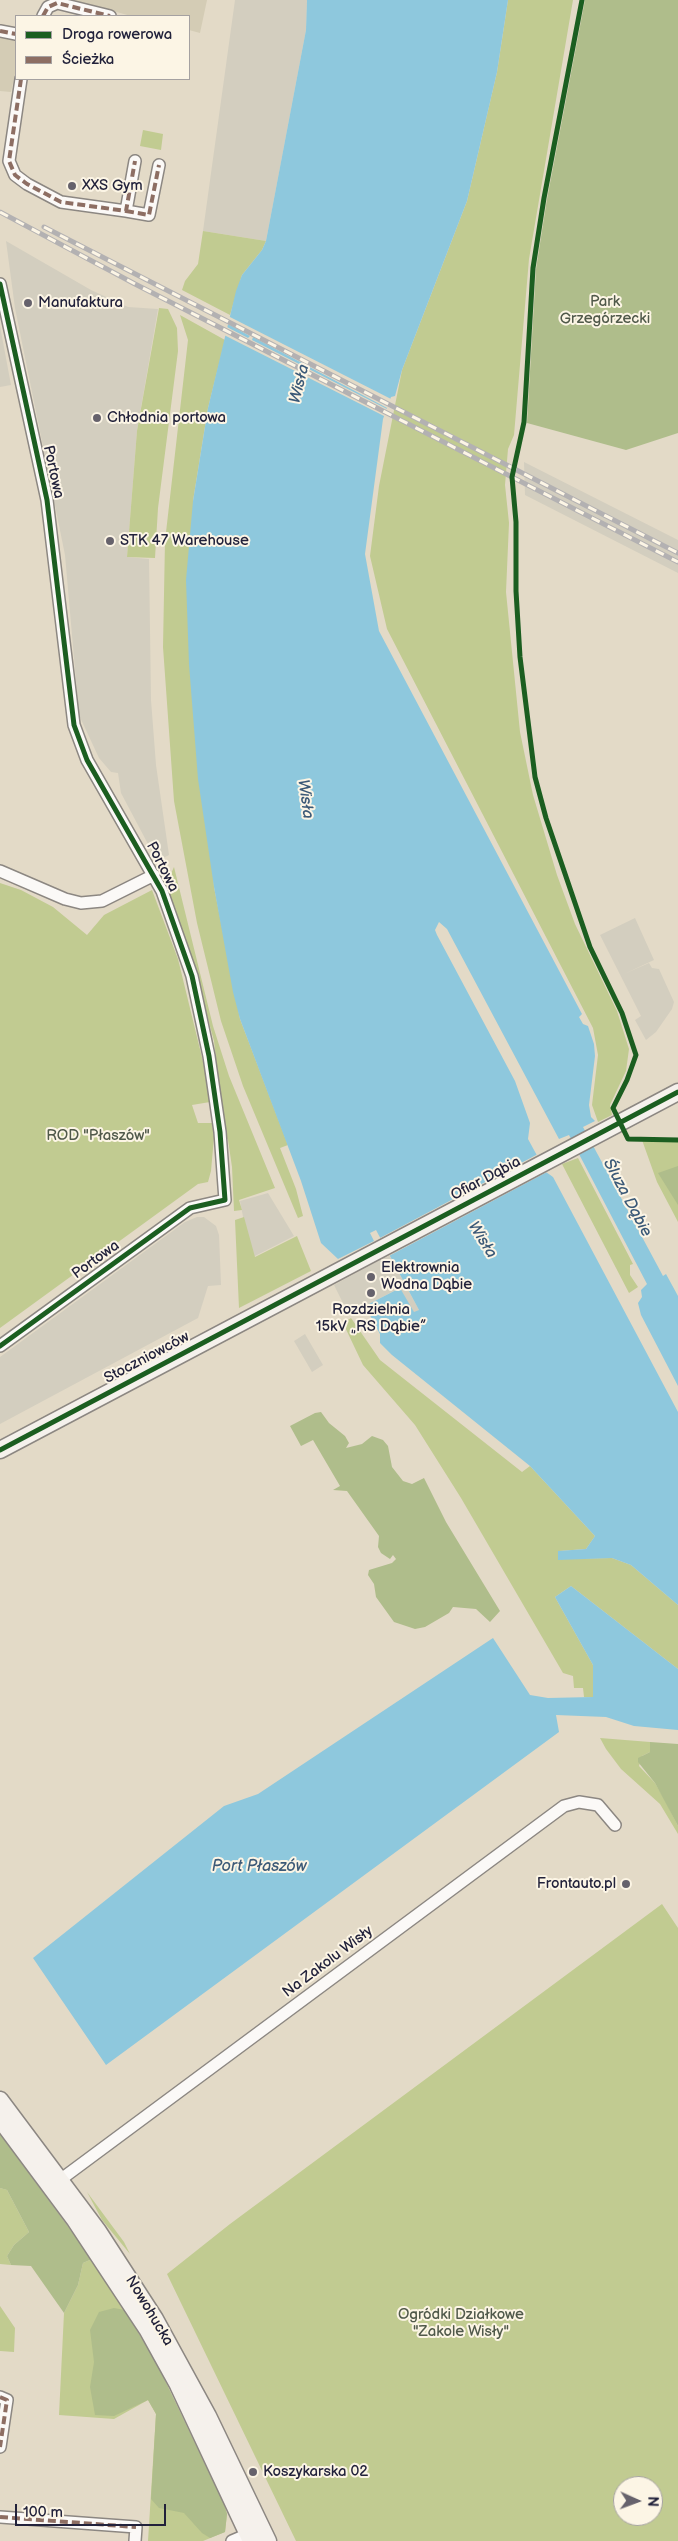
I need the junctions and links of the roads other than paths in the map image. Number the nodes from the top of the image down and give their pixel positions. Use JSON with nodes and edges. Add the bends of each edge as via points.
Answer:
{"nodes":[{"id":1,"x":44,"y":15,"type":"edge"},
{"id":2,"x":106,"y":15,"type":"edge"},
{"id":3,"x":1,"y":29,"type":"edge"},
{"id":4,"x":15,"y":34,"type":"edge"},
{"id":5,"x":21,"y":80,"type":"edge"},
{"id":6,"x":5,"y":151,"type":"edge"},
{"id":7,"x":135,"y":161,"type":"dead end"},
{"id":8,"x":159,"y":165,"type":"dead end"},
{"id":9,"x":126,"y":212,"type":"junction"},
{"id":10,"x":0,"y":284,"type":"edge"},
{"id":11,"x":0,"y":291,"type":"edge"},
{"id":12,"x":0,"y":871,"type":"edge"},
{"id":13,"x":154,"y":875,"type":"junction"},
{"id":14,"x":678,"y":1092,"type":"edge"},
{"id":15,"x":306,"y":1288,"type":"joint"},
{"id":16,"x":0,"y":1346,"type":"edge"},
{"id":17,"x":0,"y":1450,"type":"edge"},
{"id":18,"x":615,"y":1825,"type":"dead end"},
{"id":19,"x":0,"y":2100,"type":"edge"},
{"id":20,"x":0,"y":2119,"type":"edge"},
{"id":21,"x":60,"y":2180,"type":"junction"},
{"id":22,"x":0,"y":2397,"type":"edge"},
{"id":23,"x":0,"y":2447,"type":"edge"},
{"id":24,"x":0,"y":2517,"type":"edge"},
{"id":25,"x":257,"y":2536,"type":"edge"},
{"id":26,"x":135,"y":2541,"type":"edge"},
{"id":27,"x":232,"y":2541,"type":"edge"}],
"edges":[{"from":1,"to":2,"type":"street","via":[[48,7],[57,3]]},
{"from":3,"to":4,"type":"street"},
{"from":5,"to":6,"type":"street"},
{"from":6,"to":9,"type":"street","via":[[15,175],[57,200]]},
{"from":7,"to":9,"type":"street"},
{"from":8,"to":9,"type":"street","via":[[149,216]]},
{"from":10,"to":11,"type":"street","name":"Portowa"},
{"from":11,"to":13,"type":"street","name":"Portowa","via":[[46,500],[74,725],[87,760]]},
{"from":12,"to":13,"type":"street","via":[[81,903],[110,897]]},
{"from":13,"to":16,"type":"street","name":"Portowa","via":[[192,976],[209,1056],[220,1132],[225,1200],[190,1208]]},
{"from":14,"to":15,"type":"main road","name":"Ofiar Dąbia"},
{"from":15,"to":17,"type":"main road","name":"Stoczniowców"},
{"from":18,"to":21,"type":"street","name":"Na Zakolu Wisły","via":[[594,1803],[564,1806]]},
{"from":19,"to":21,"type":"main road","name":"Nowohucka"},
{"from":20,"to":25,"type":"main road","name":"Nowohucka","via":[[75,2220],[147,2329]]},
{"from":21,"to":25,"type":"main road","name":"Nowohucka","via":[[98,2231],[155,2319],[208,2416]]},
{"from":22,"to":23,"type":"street","via":[[8,2400]]},
{"from":24,"to":26,"type":"street","via":[[136,2527]]},
{"from":25,"to":27,"type":"street"}]}
